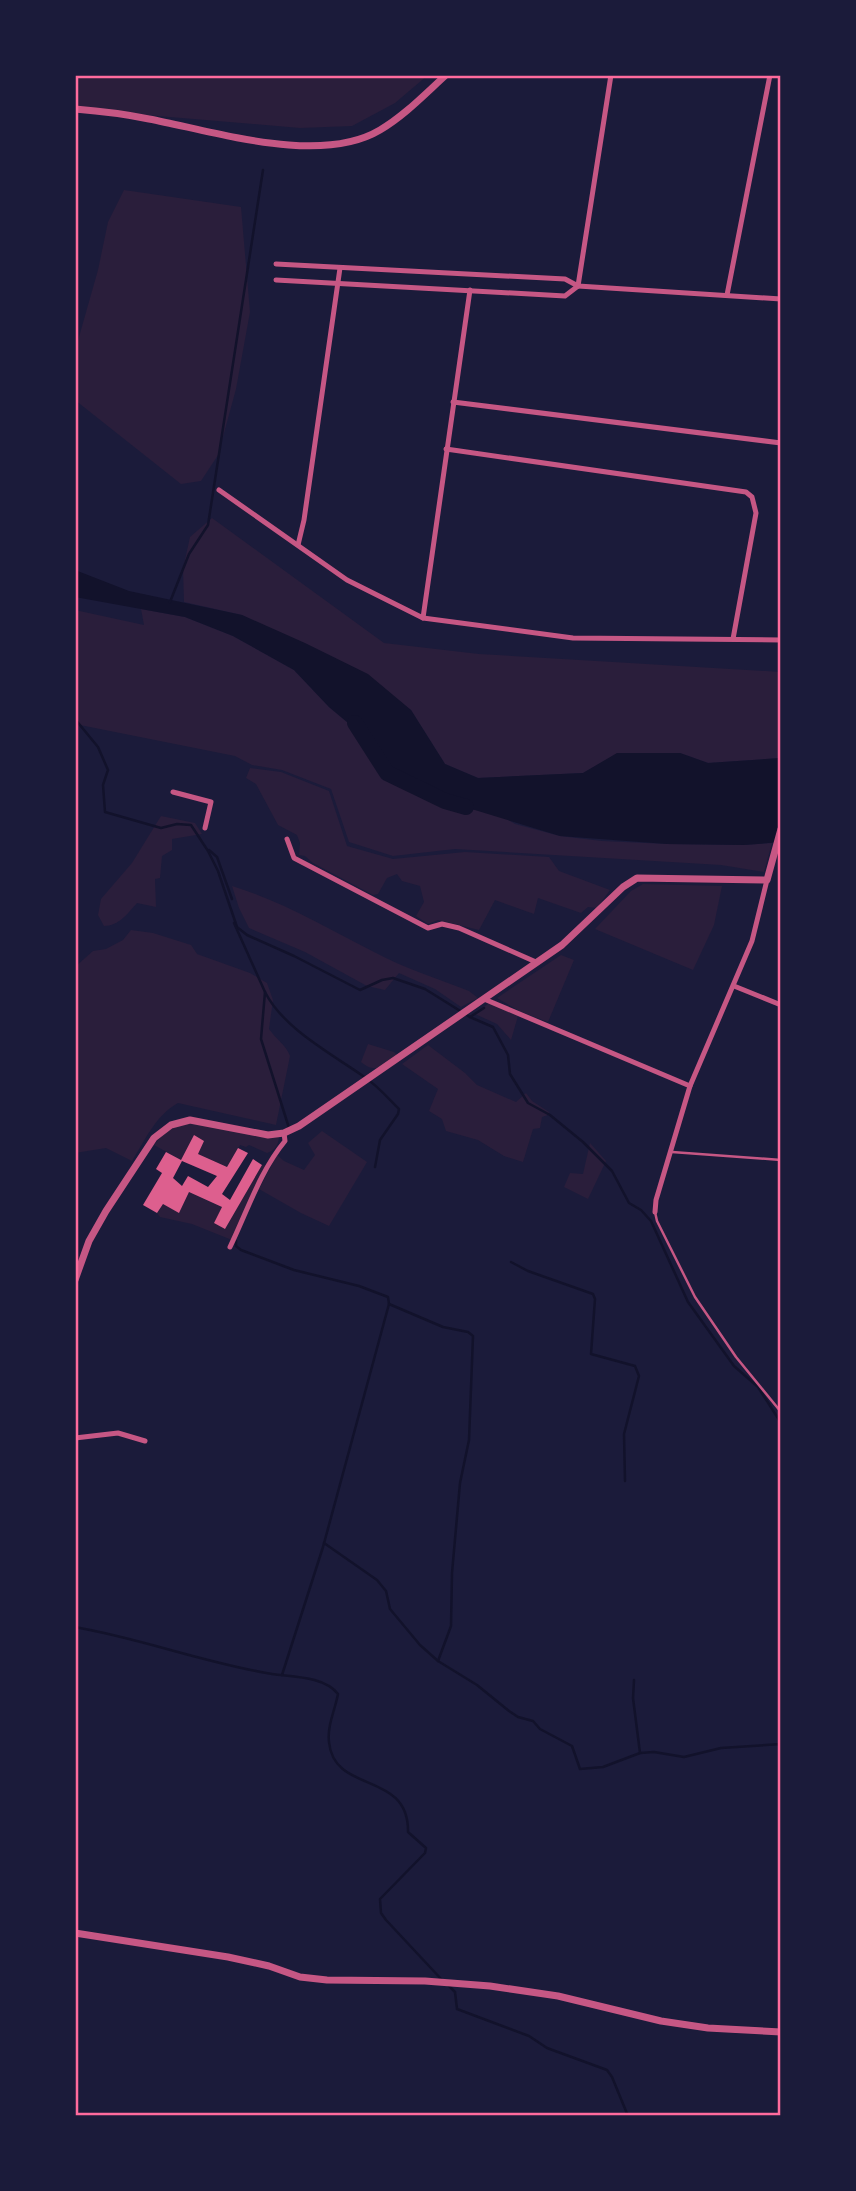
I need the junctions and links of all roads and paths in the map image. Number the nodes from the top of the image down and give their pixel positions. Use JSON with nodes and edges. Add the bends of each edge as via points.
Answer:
{"nodes":[{"id":1,"x":446,"y":75,"type":"edge"},
{"id":2,"x":611,"y":75,"type":"edge"},
{"id":3,"x":770,"y":75,"type":"edge"},
{"id":4,"x":75,"y":109,"type":"edge"},
{"id":5,"x":276,"y":264,"type":"dead end"},
{"id":6,"x":340,"y":268,"type":"junction"},
{"id":7,"x":276,"y":280,"type":"dead end"},
{"id":8,"x":338,"y":283,"type":"junction"},
{"id":9,"x":578,"y":286,"type":"junction"},
{"id":10,"x":470,"y":290,"type":"junction"},
{"id":11,"x":727,"y":295,"type":"junction"},
{"id":12,"x":781,"y":299,"type":"edge"},
{"id":13,"x":453,"y":402,"type":"junction"},
{"id":14,"x":781,"y":443,"type":"edge"},
{"id":15,"x":446,"y":449,"type":"junction"},
{"id":16,"x":219,"y":490,"type":"dead end"},
{"id":17,"x":298,"y":545,"type":"junction"},
{"id":18,"x":423,"y":618,"type":"junction"},
{"id":19,"x":733,"y":639,"type":"junction"},
{"id":20,"x":781,"y":640,"type":"edge"},
{"id":21,"x":173,"y":792,"type":"dead end"},
{"id":22,"x":205,"y":828,"type":"dead end"},
{"id":23,"x":781,"y":829,"type":"edge"},
{"id":24,"x":287,"y":839,"type":"dead end"},
{"id":25,"x":767,"y":880,"type":"junction"},
{"id":26,"x":536,"y":962,"type":"junction"},
{"id":27,"x":734,"y":986,"type":"junction"},
{"id":28,"x":484,"y":999,"type":"junction"},
{"id":29,"x":781,"y":1005,"type":"edge"},
{"id":30,"x":690,"y":1086,"type":"junction"},
{"id":31,"x":284,"y":1133,"type":"junction"},
{"id":32,"x":671,"y":1152,"type":"junction"},
{"id":33,"x":781,"y":1160,"type":"edge"},
{"id":34,"x":655,"y":1212,"type":"joint"},
{"id":35,"x":230,"y":1247,"type":"dead end"},
{"id":36,"x":75,"y":1280,"type":"edge"},
{"id":37,"x":781,"y":1412,"type":"edge"},
{"id":38,"x":75,"y":1438,"type":"edge"},
{"id":39,"x":145,"y":1441,"type":"dead end"},
{"id":40,"x":75,"y":1933,"type":"edge"},
{"id":41,"x":781,"y":2032,"type":"edge"}],
"edges":[{"from":1,"to":4,"type":"street","via":[[378,132],[324,145],[262,142]]},
{"from":2,"to":9,"type":"street"},
{"from":3,"to":11,"type":"street"},
{"from":5,"to":6,"type":"street"},
{"from":6,"to":8,"type":"street"},
{"from":6,"to":9,"type":"street","via":[[565,279]]},
{"from":7,"to":8,"type":"street"},
{"from":8,"to":10,"type":"street"},
{"from":8,"to":17,"type":"street"},
{"from":9,"to":10,"type":"street","via":[[565,296]]},
{"from":9,"to":11,"type":"street"},
{"from":10,"to":13,"type":"street"},
{"from":11,"to":12,"type":"street"},
{"from":13,"to":14,"type":"street"},
{"from":13,"to":15,"type":"street"},
{"from":15,"to":18,"type":"street"},
{"from":15,"to":19,"type":"street","via":[[746,492],[756,513]]},
{"from":16,"to":17,"type":"street"},
{"from":17,"to":18,"type":"street","via":[[347,580]]},
{"from":18,"to":19,"type":"street","via":[[573,638]]},
{"from":19,"to":20,"type":"street"},
{"from":21,"to":22,"type":"street","via":[[211,802]]},
{"from":23,"to":25,"type":"street"},
{"from":24,"to":26,"type":"street","via":[[294,858],[428,928],[442,924],[459,928]]},
{"from":25,"to":26,"type":"street","via":[[637,878],[562,945]]},
{"from":25,"to":27,"type":"street","via":[[752,941]]},
{"from":26,"to":28,"type":"street"},
{"from":27,"to":29,"type":"street"},
{"from":27,"to":30,"type":"street"},
{"from":28,"to":30,"type":"street"},
{"from":28,"to":31,"type":"street"},
{"from":30,"to":32,"type":"street"},
{"from":31,"to":35,"type":"street","via":[[285,1141]]},
{"from":31,"to":36,"type":"street","via":[[268,1135],[190,1120],[171,1125],[154,1138],[106,1211]]},
{"from":32,"to":33,"type":"lane"},
{"from":32,"to":34,"type":"street"},
{"from":34,"to":37,"type":"lane","via":[[695,1297]]},
{"from":38,"to":39,"type":"street","via":[[118,1433]]},
{"from":40,"to":41,"type":"street","via":[[228,1957],[299,1977],[490,1986],[558,1996],[661,2021]]}]}
